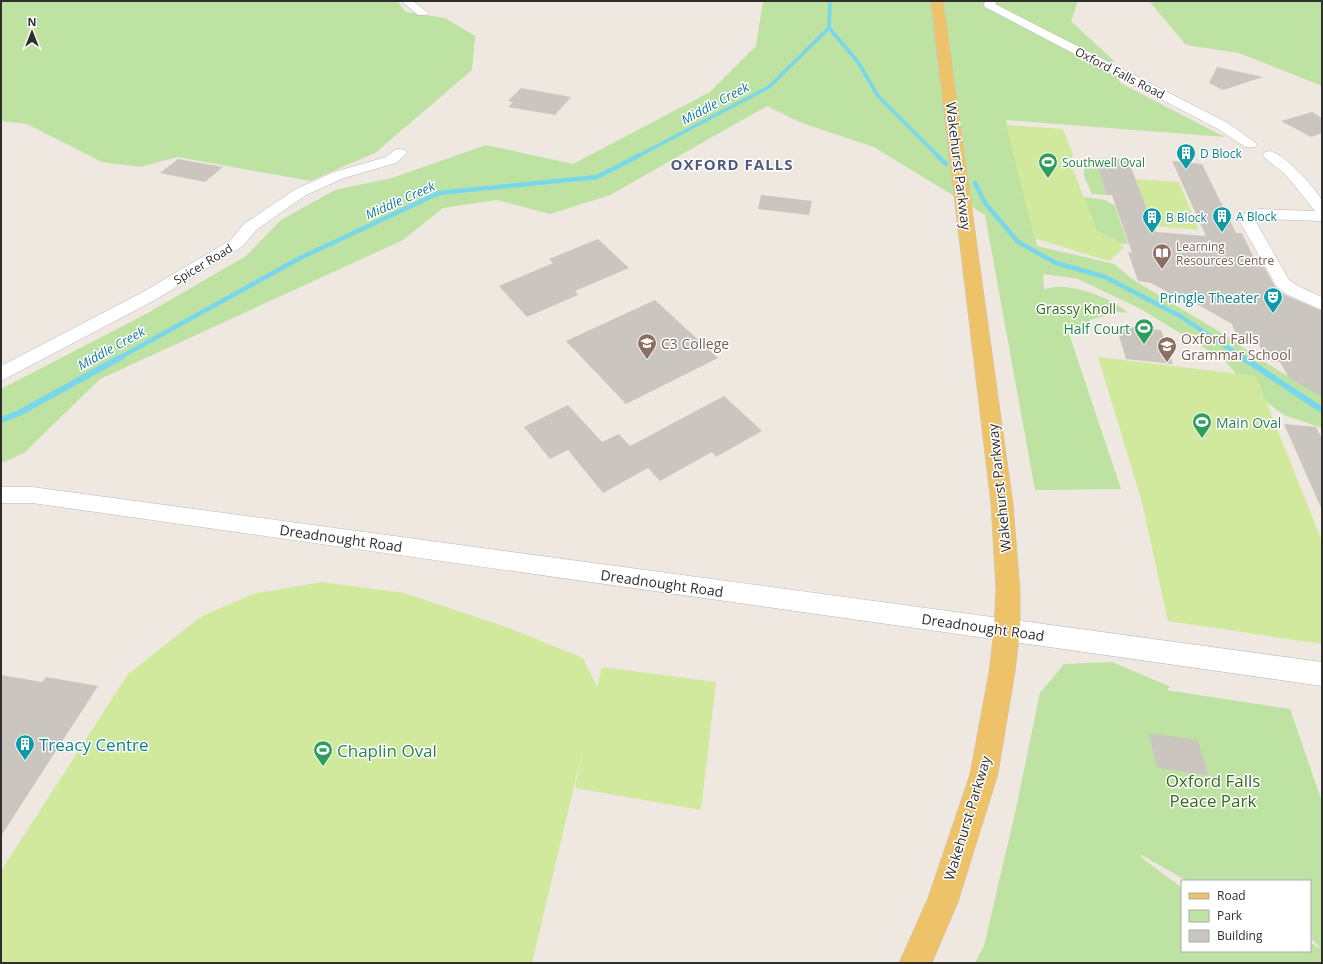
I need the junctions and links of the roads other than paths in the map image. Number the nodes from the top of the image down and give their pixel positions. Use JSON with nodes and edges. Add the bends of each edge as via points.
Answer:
{"nodes":[{"id":1,"x":406,"y":1,"type":"edge"},
{"id":2,"x":937,"y":1,"type":"edge"},
{"id":3,"x":991,"y":3,"type":"edge"},
{"id":4,"x":422,"y":13,"type":"dead end"},
{"id":5,"x":400,"y":153,"type":"dead end"},
{"id":6,"x":1322,"y":210,"type":"edge"},
{"id":7,"x":1322,"y":216,"type":"edge"},
{"id":8,"x":1322,"y":304,"type":"edge"},
{"id":9,"x":1,"y":374,"type":"edge"},
{"id":10,"x":1,"y":495,"type":"edge"},
{"id":11,"x":1007,"y":630,"type":"junction"},
{"id":12,"x":1322,"y":674,"type":"edge"},
{"id":13,"x":915,"y":963,"type":"edge"}],
"edges":[{"from":1,"to":4,"type":"street"},
{"from":2,"to":11,"type":"main road","name":"Wakehurst Parkway","via":[[1002,504],[1008,590]]},
{"from":3,"to":6,"type":"street","name":"Oxford Falls Road","via":[[1223,126],[1250,144],[1246,148],[1251,152],[1261,156],[1270,155],[1291,172]]},
{"from":5,"to":9,"type":"street","name":"Spicer Road","via":[[391,160],[339,175],[300,192],[250,227],[238,243],[149,296]]},
{"from":7,"to":8,"type":"street","via":[[1259,214],[1249,217],[1248,222],[1283,283]]},
{"from":10,"to":11,"type":"street","name":"Dreadnought Road","via":[[32,495]]},
{"from":11,"to":12,"type":"street","name":"Dreadnought Road"},
{"from":11,"to":13,"type":"main road","name":"Wakehurst Parkway","via":[[984,774],[942,902]]}]}
